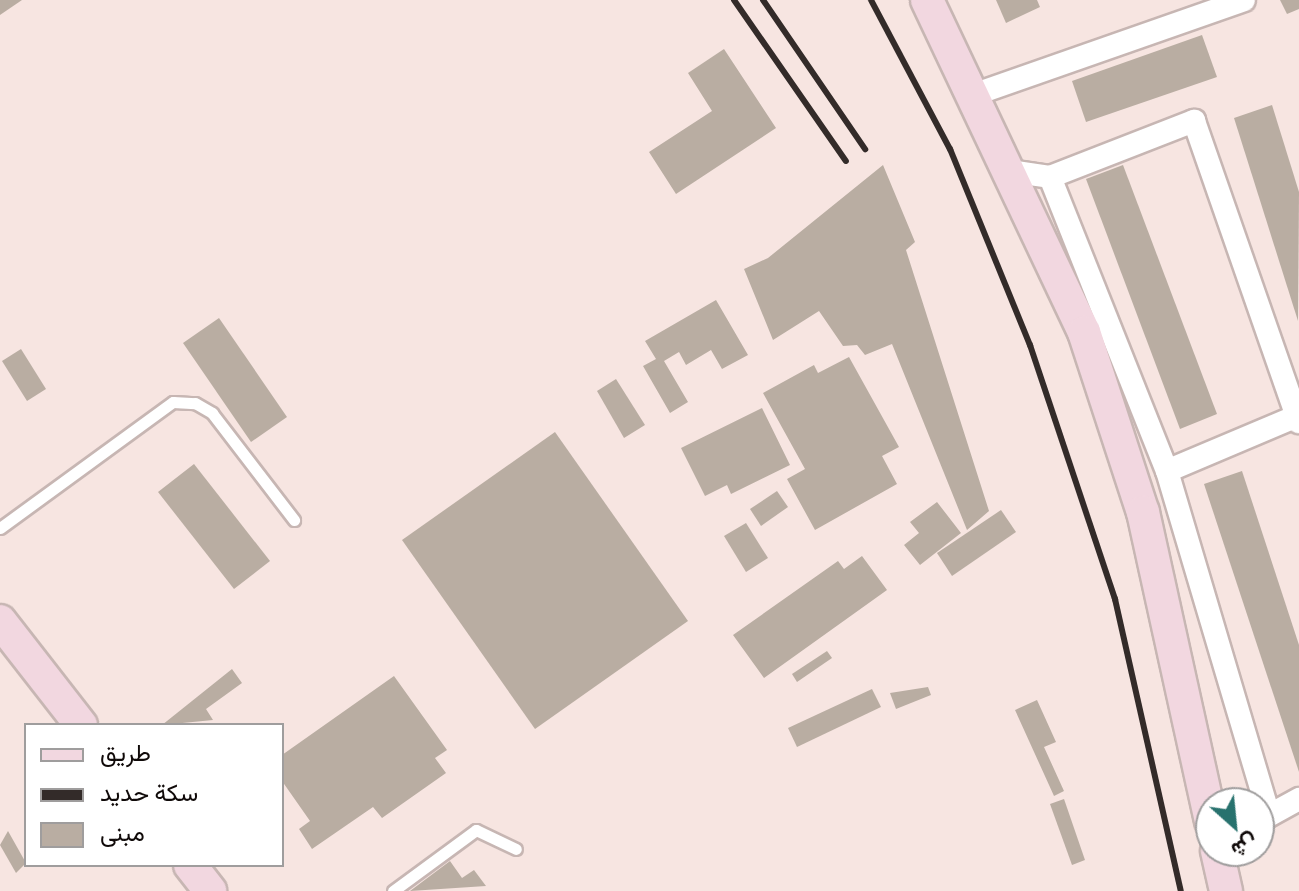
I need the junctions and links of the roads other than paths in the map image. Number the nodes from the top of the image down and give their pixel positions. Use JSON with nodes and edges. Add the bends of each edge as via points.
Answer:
{"nodes":[{"id":1,"x":927,"y":0,"type":"edge"},
{"id":2,"x":1244,"y":0,"type":"edge"},
{"id":3,"x":973,"y":95,"type":"junction"},
{"id":4,"x":1009,"y":171,"type":"junction"},
{"id":5,"x":1050,"y":177,"type":"junction"},
{"id":6,"x":1298,"y":419,"type":"edge"},
{"id":7,"x":1167,"y":471,"type":"junction"},
{"id":8,"x":294,"y":520,"type":"dead end"},
{"id":9,"x":0,"y":528,"type":"edge"},
{"id":10,"x":0,"y":621,"type":"edge"},
{"id":11,"x":79,"y":723,"type":"edge"},
{"id":12,"x":1204,"y":787,"type":"edge"},
{"id":13,"x":1255,"y":787,"type":"edge"},
{"id":14,"x":1299,"y":799,"type":"edge"},
{"id":15,"x":1275,"y":812,"type":"edge"},
{"id":16,"x":516,"y":849,"type":"dead end"},
{"id":17,"x":192,"y":867,"type":"edge"},
{"id":18,"x":1221,"y":867,"type":"edge"},
{"id":19,"x":210,"y":891,"type":"edge"},
{"id":20,"x":393,"y":891,"type":"edge"},
{"id":21,"x":1226,"y":891,"type":"edge"}],
"edges":[{"from":1,"to":3,"type":"street"},
{"from":2,"to":3,"type":"street"},
{"from":3,"to":4,"type":"street"},
{"from":4,"to":5,"type":"street"},
{"from":4,"to":12,"type":"street","via":[[1084,332],[1143,512]]},
{"from":5,"to":6,"type":"street","via":[[1194,121]]},
{"from":5,"to":7,"type":"street"},
{"from":6,"to":7,"type":"street"},
{"from":7,"to":13,"type":"street"},
{"from":8,"to":9,"type":"lane","via":[[212,413],[195,403],[173,402]]},
{"from":10,"to":11,"type":"street"},
{"from":14,"to":15,"type":"street"},
{"from":16,"to":20,"type":"lane","via":[[476,830]]},
{"from":17,"to":19,"type":"street"},
{"from":18,"to":21,"type":"street"}]}
